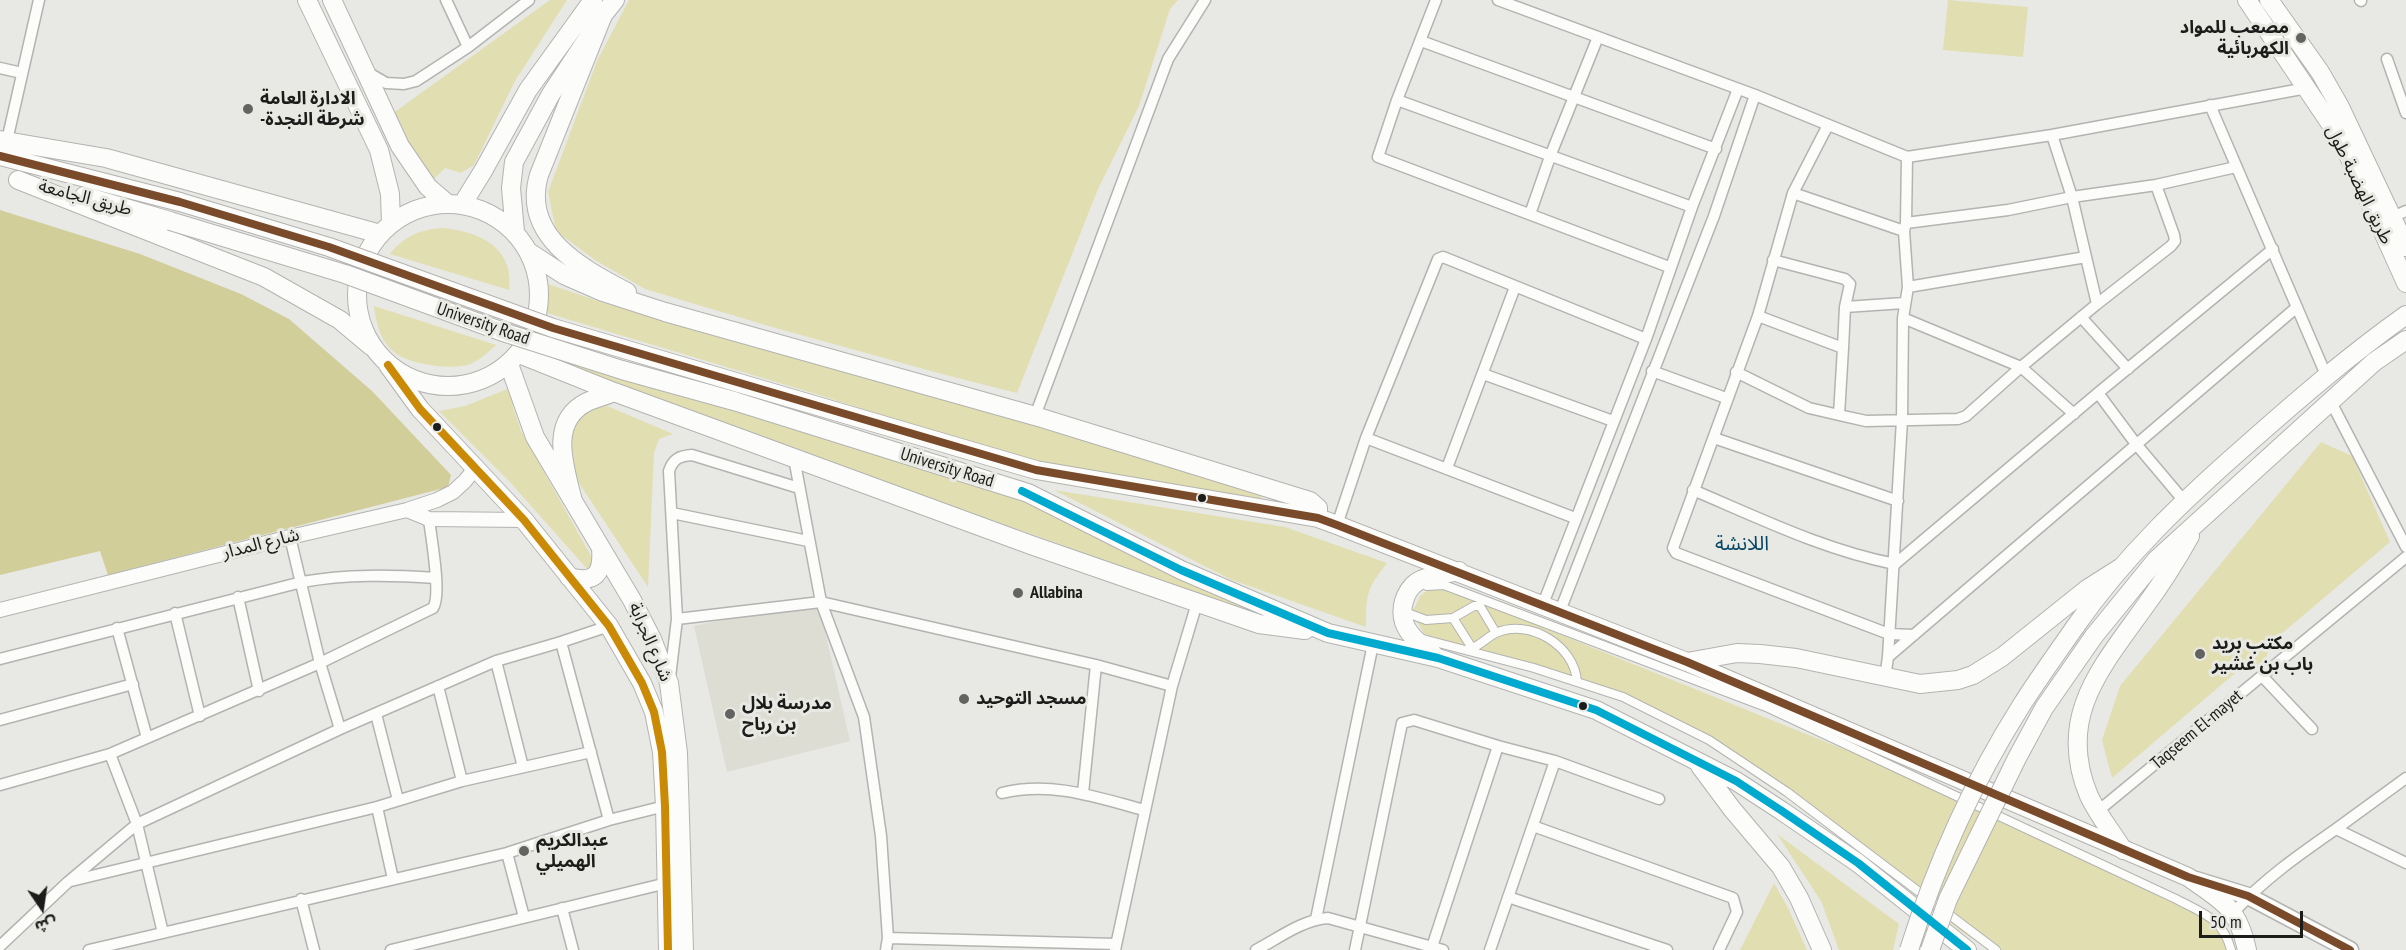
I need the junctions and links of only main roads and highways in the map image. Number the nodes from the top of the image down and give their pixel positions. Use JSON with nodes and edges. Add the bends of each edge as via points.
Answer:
{"nodes":[{"id":1,"x":307,"y":0,"type":"edge"},
{"id":2,"x":332,"y":0,"type":"edge"},
{"id":3,"x":615,"y":0,"type":"edge"},
{"id":4,"x":2247,"y":0,"type":"edge"},
{"id":5,"x":2269,"y":0,"type":"edge"},
{"id":6,"x":598,"y":7,"type":"edge"},
{"id":7,"x":3,"y":148,"type":"edge"},
{"id":8,"x":9,"y":178,"type":"edge"},
{"id":9,"x":180,"y":202,"type":"joint"},
{"id":10,"x":455,"y":204,"type":"junction"},
{"id":11,"x":2399,"y":214,"type":"edge"},
{"id":12,"x":170,"y":221,"type":"joint"},
{"id":13,"x":386,"y":229,"type":"junction"},
{"id":14,"x":515,"y":232,"type":"junction"},
{"id":15,"x":2406,"y":247,"type":"edge"},
{"id":16,"x":529,"y":252,"type":"junction"},
{"id":17,"x":2406,"y":284,"type":"edge"},
{"id":18,"x":665,"y":312,"type":"junction"},
{"id":19,"x":2406,"y":315,"type":"edge"},
{"id":20,"x":2406,"y":340,"type":"edge"},
{"id":21,"x":371,"y":346,"type":"junction"},
{"id":22,"x":2406,"y":358,"type":"edge"},
{"id":23,"x":514,"y":359,"type":"junction"},
{"id":24,"x":2374,"y":362,"type":"junction"},
{"id":25,"x":388,"y":365,"type":"junction"},
{"id":26,"x":614,"y":392,"type":"junction"},
{"id":27,"x":572,"y":497,"type":"junction"},
{"id":28,"x":2201,"y":517,"type":"junction"},
{"id":29,"x":1318,"y":518,"type":"junction"},
{"id":30,"x":601,"y":548,"type":"junction"},
{"id":31,"x":2120,"y":568,"type":"junction"},
{"id":32,"x":1459,"y":571,"type":"junction"},
{"id":33,"x":569,"y":577,"type":"junction"},
{"id":34,"x":1328,"y":633,"type":"junction"},
{"id":35,"x":1438,"y":658,"type":"junction"},
{"id":36,"x":1687,"y":662,"type":"junction"},
{"id":37,"x":1698,"y":763,"type":"junction"},
{"id":38,"x":2123,"y":850,"type":"junction"},
{"id":39,"x":2188,"y":877,"type":"junction"},
{"id":40,"x":668,"y":950,"type":"edge"},
{"id":41,"x":684,"y":950,"type":"edge"},
{"id":42,"x":1822,"y":950,"type":"edge"},
{"id":43,"x":1909,"y":950,"type":"edge"},
{"id":44,"x":1930,"y":950,"type":"edge"},
{"id":45,"x":1967,"y":950,"type":"edge"},
{"id":46,"x":2247,"y":950,"type":"edge"},
{"id":47,"x":2350,"y":950,"type":"edge"}],
"edges":[{"from":1,"to":13,"type":"main road","via":[[379,150],[390,194]]},
{"from":2,"to":10,"type":"main road","via":[[400,146],[428,187]]},
{"from":3,"to":6,"type":"main road"},
{"from":4,"to":17,"type":"main road","name":"طريق الهضبة طول","via":[[2342,141]]},
{"from":5,"to":11,"type":"main road","name":"طريق الهضبة طول","via":[[2320,72]]},
{"from":6,"to":10,"type":"main road","via":[[528,90],[483,171]]},
{"from":6,"to":14,"type":"main road","via":[[514,162],[511,188]]},
{"from":6,"to":18,"type":"main road","via":[[539,175],[537,214],[551,240],[578,262]]},
{"from":7,"to":9,"type":"main road","name":"طريق الجامعة"},
{"from":7,"to":13,"type":"main road","via":[[106,158]]},
{"from":8,"to":12,"type":"main road","name":"طريق الجامعة"},
{"from":8,"to":21,"type":"main road","via":[[264,277],[340,320]]},
{"from":9,"to":29,"type":"main road","name":"University Road","bridge":true,"via":[[329,247],[553,328],[1036,470]]},
{"from":10,"to":13,"type":"main road","via":[[428,206]]},
{"from":10,"to":14,"type":"main road","via":[[481,210]]},
{"from":11,"to":15,"type":"main road","name":"طريق الهضبة طول"},
{"from":12,"to":34,"type":"main road","name":"University Road","bridge":true,"via":[[345,274],[506,333],[622,370],[1028,493],[1181,570]]},
{"from":13,"to":21,"type":"main road","via":[[364,259],[356,288],[359,318]]},
{"from":14,"to":16,"type":"main road"},
{"from":16,"to":18,"type":"main road","via":[[564,275]]},
{"from":16,"to":23,"type":"main road","via":[[538,278],[540,305],[533,331]]},
{"from":18,"to":29,"type":"main road","via":[[1035,416],[1310,501],[1318,508]]},
{"from":19,"to":31,"type":"main road","via":[[2326,375],[2184,501]]},
{"from":20,"to":24,"type":"main road"},
{"from":21,"to":25,"type":"main road"},
{"from":22,"to":24,"type":"main road"},
{"from":23,"to":25,"type":"main road","via":[[487,378],[462,386],[436,386],[410,379]]},
{"from":23,"to":26,"type":"main road"},
{"from":23,"to":27,"type":"main road","name":"شارع الجرابة","via":[[535,437]]},
{"from":24,"to":28,"type":"main road"},
{"from":25,"to":33,"type":"main road","name":"شارع الجرابة","via":[[420,409],[524,520]]},
{"from":26,"to":27,"type":"main road","via":[[587,402],[567,421],[562,448]]},
{"from":26,"to":34,"type":"main road","via":[[1259,624]]},
{"from":27,"to":30,"type":"main road","name":"شارع الجرابة"},
{"from":28,"to":38,"type":"main road","via":[[2144,609],[2108,656],[2086,695],[2078,720],[2077,750],[2084,780]]},
{"from":28,"to":44,"type":"main road","bridge":true,"via":[[2156,560],[2094,636],[2044,708],[1948,899]]},
{"from":29,"to":32,"type":"main road","name":"University Road"},
{"from":30,"to":33,"type":"main road","via":[[600,570],[592,578]]},
{"from":30,"to":41,"type":"main road","name":"شارع الجرابة","via":[[652,639],[669,683],[678,753]]},
{"from":31,"to":36,"type":"main road","via":[[2087,589],[2002,657],[1973,675],[1950,682],[1920,684],[1760,654],[1737,653]]},
{"from":31,"to":43,"type":"main road","bridge":true,"via":[[2099,592],[2021,706],[1986,766],[1953,831]]},
{"from":32,"to":35,"type":"main road","via":[[1417,582],[1406,594],[1403,622],[1410,634]]},
{"from":32,"to":36,"type":"main road","name":"University Road"},
{"from":33,"to":40,"type":"main road","name":"شارع الجرابة","via":[[609,626],[654,712],[662,752]]},
{"from":34,"to":35,"type":"main road","name":"University Road"},
{"from":35,"to":37,"type":"main road","name":"University Road","via":[[1596,710]]},
{"from":36,"to":38,"type":"main road","name":"University Road"},
{"from":37,"to":42,"type":"main road","via":[[1781,867]]},
{"from":37,"to":45,"type":"main road","name":"University Road","via":[[1736,781],[1848,856]]},
{"from":38,"to":39,"type":"main road","name":"University Road"},
{"from":39,"to":46,"type":"main road","via":[[2234,912]]},
{"from":39,"to":47,"type":"main road","name":"University Road","via":[[2248,896]]}]}
